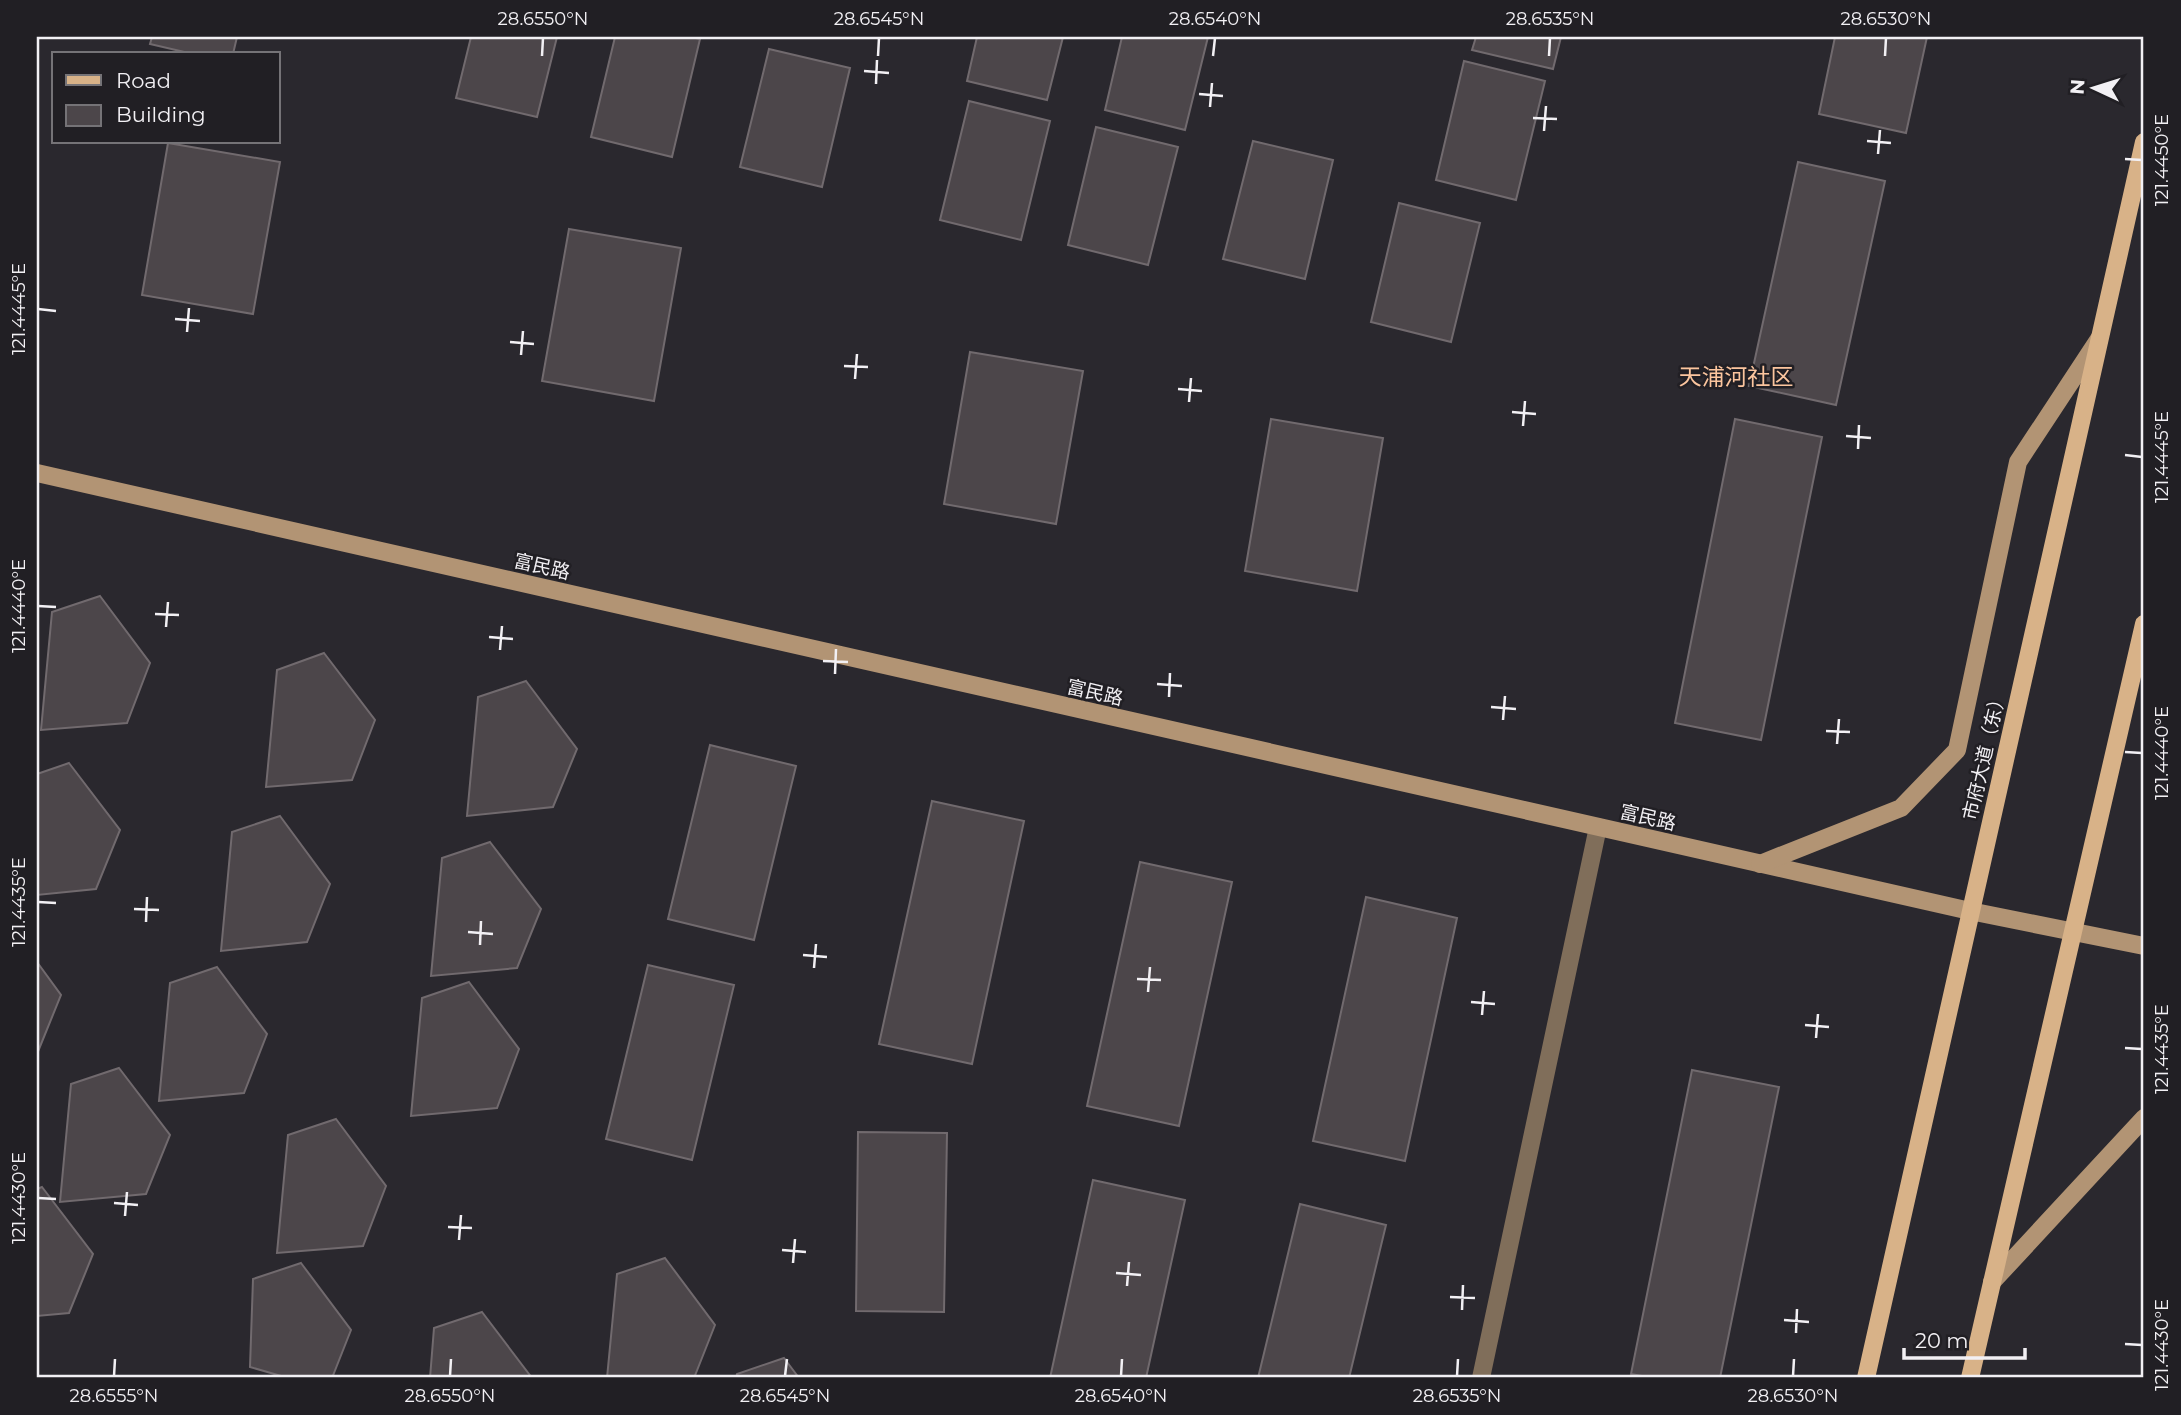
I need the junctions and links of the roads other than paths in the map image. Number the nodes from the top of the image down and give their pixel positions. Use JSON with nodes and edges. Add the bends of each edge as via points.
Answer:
{"nodes":[{"id":1,"x":2144,"y":142,"type":"edge"},
{"id":2,"x":2101,"y":336,"type":"junction"},
{"id":3,"x":37,"y":473,"type":"edge"},
{"id":4,"x":2144,"y":624,"type":"edge"},
{"id":5,"x":1598,"y":827,"type":"junction"},
{"id":6,"x":1760,"y":864,"type":"junction"},
{"id":7,"x":1970,"y":911,"type":"junction"},
{"id":8,"x":2073,"y":932,"type":"junction"},
{"id":9,"x":2144,"y":946,"type":"edge"},
{"id":10,"x":2144,"y":1118,"type":"edge"},
{"id":11,"x":1992,"y":1282,"type":"junction"},
{"id":12,"x":1481,"y":1378,"type":"edge"},
{"id":13,"x":1866,"y":1378,"type":"edge"},
{"id":14,"x":1970,"y":1378,"type":"edge"}],
"edges":[{"from":1,"to":2,"type":"main road","name":"市府大道（东）"},
{"from":2,"to":6,"type":"street","via":[[2018,462],[1957,750],[1901,808]]},
{"from":2,"to":7,"type":"main road","name":"市府大道（东）"},
{"from":3,"to":5,"type":"street","name":"富民路"},
{"from":4,"to":8,"type":"main road"},
{"from":5,"to":6,"type":"street","name":"富民路"},
{"from":5,"to":12,"type":"lane"},
{"from":6,"to":7,"type":"street","name":"富民路"},
{"from":7,"to":8,"type":"street","name":"富民路"},
{"from":7,"to":13,"type":"main road","name":"市府大道（东）"},
{"from":8,"to":9,"type":"street","name":"富民路"},
{"from":8,"to":11,"type":"main road"},
{"from":10,"to":11,"type":"street"},
{"from":11,"to":14,"type":"main road"}]}
